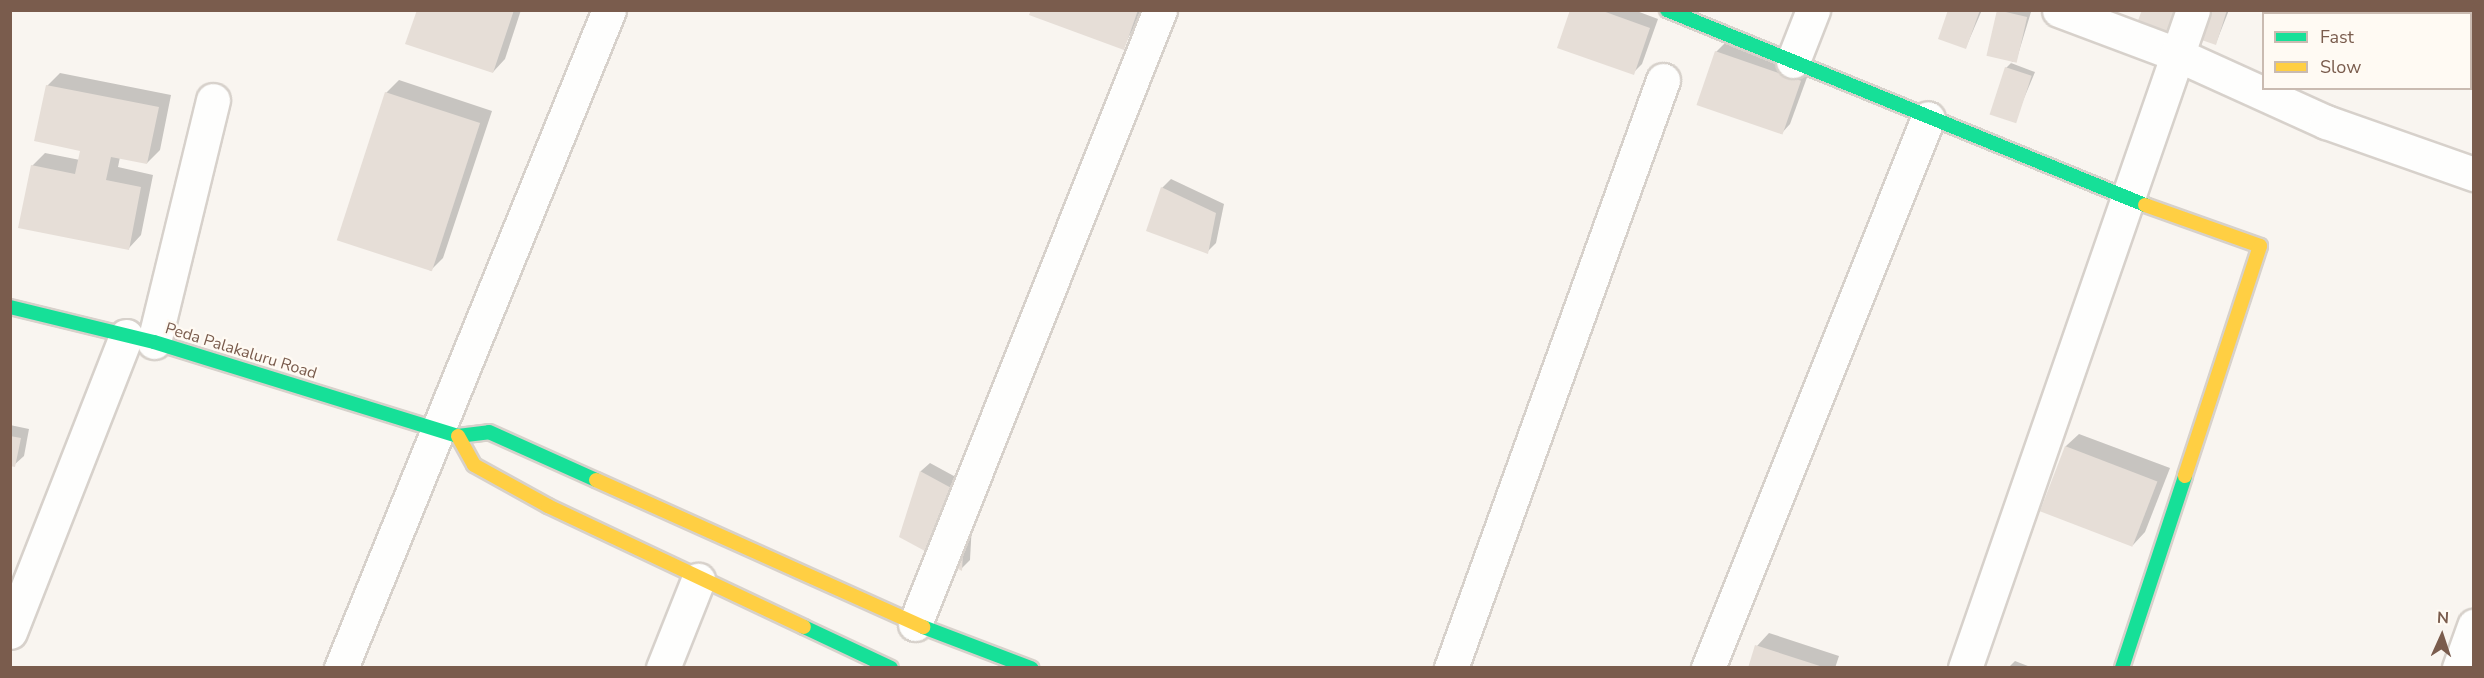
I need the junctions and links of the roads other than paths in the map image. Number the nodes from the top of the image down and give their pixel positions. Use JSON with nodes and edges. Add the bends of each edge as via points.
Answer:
{"nodes":[{"id":1,"x":609,"y":10,"type":"edge"},
{"id":2,"x":1160,"y":10,"type":"edge"},
{"id":3,"x":1667,"y":10,"type":"edge"},
{"id":4,"x":1813,"y":10,"type":"edge"},
{"id":5,"x":2059,"y":10,"type":"edge"},
{"id":6,"x":2193,"y":10,"type":"edge"},
{"id":7,"x":2176,"y":54,"type":"junction"},
{"id":8,"x":1793,"y":61,"type":"junction"},
{"id":9,"x":1663,"y":80,"type":"dead end"},
{"id":10,"x":213,"y":100,"type":"dead end"},
{"id":11,"x":1928,"y":118,"type":"junction"},
{"id":12,"x":2474,"y":174,"type":"edge"},
{"id":13,"x":2125,"y":198,"type":"junction"},
{"id":14,"x":10,"y":307,"type":"edge"},
{"id":15,"x":140,"y":339,"type":"junction"},
{"id":16,"x":448,"y":432,"type":"junction"},
{"id":17,"x":698,"y":580,"type":"junction"},
{"id":18,"x":915,"y":624,"type":"junction"},
{"id":19,"x":2474,"y":626,"type":"edge"},
{"id":20,"x":10,"y":632,"type":"edge"},
{"id":21,"x":341,"y":668,"type":"edge"},
{"id":22,"x":663,"y":668,"type":"edge"},
{"id":23,"x":891,"y":668,"type":"edge"},
{"id":24,"x":1031,"y":668,"type":"edge"},
{"id":25,"x":1451,"y":668,"type":"edge"},
{"id":26,"x":1708,"y":668,"type":"edge"},
{"id":27,"x":1965,"y":668,"type":"edge"},
{"id":28,"x":2122,"y":668,"type":"edge"},
{"id":29,"x":2459,"y":668,"type":"edge"}],
"edges":[{"from":1,"to":16,"type":"street"},
{"from":2,"to":18,"type":"street"},
{"from":3,"to":8,"type":"main road"},
{"from":4,"to":8,"type":"street"},
{"from":5,"to":7,"type":"street"},
{"from":6,"to":7,"type":"street"},
{"from":7,"to":12,"type":"street","via":[[2326,122]]},
{"from":7,"to":13,"type":"street"},
{"from":8,"to":11,"type":"main road"},
{"from":9,"to":25,"type":"street"},
{"from":10,"to":15,"type":"street"},
{"from":11,"to":13,"type":"main road"},
{"from":11,"to":26,"type":"street"},
{"from":13,"to":27,"type":"street"},
{"from":13,"to":28,"type":"main road","via":[[2260,246]]},
{"from":14,"to":15,"type":"main road","name":"Peda Palakaluru Road"},
{"from":15,"to":16,"type":"main road","name":"Peda Palakaluru Road"},
{"from":15,"to":20,"type":"street"},
{"from":16,"to":17,"type":"main road","via":[[474,465]]},
{"from":16,"to":18,"type":"main road","via":[[489,432]]},
{"from":16,"to":21,"type":"street"},
{"from":17,"to":22,"type":"street"},
{"from":17,"to":23,"type":"main road"},
{"from":18,"to":24,"type":"main road"},
{"from":19,"to":29,"type":"street"}]}
